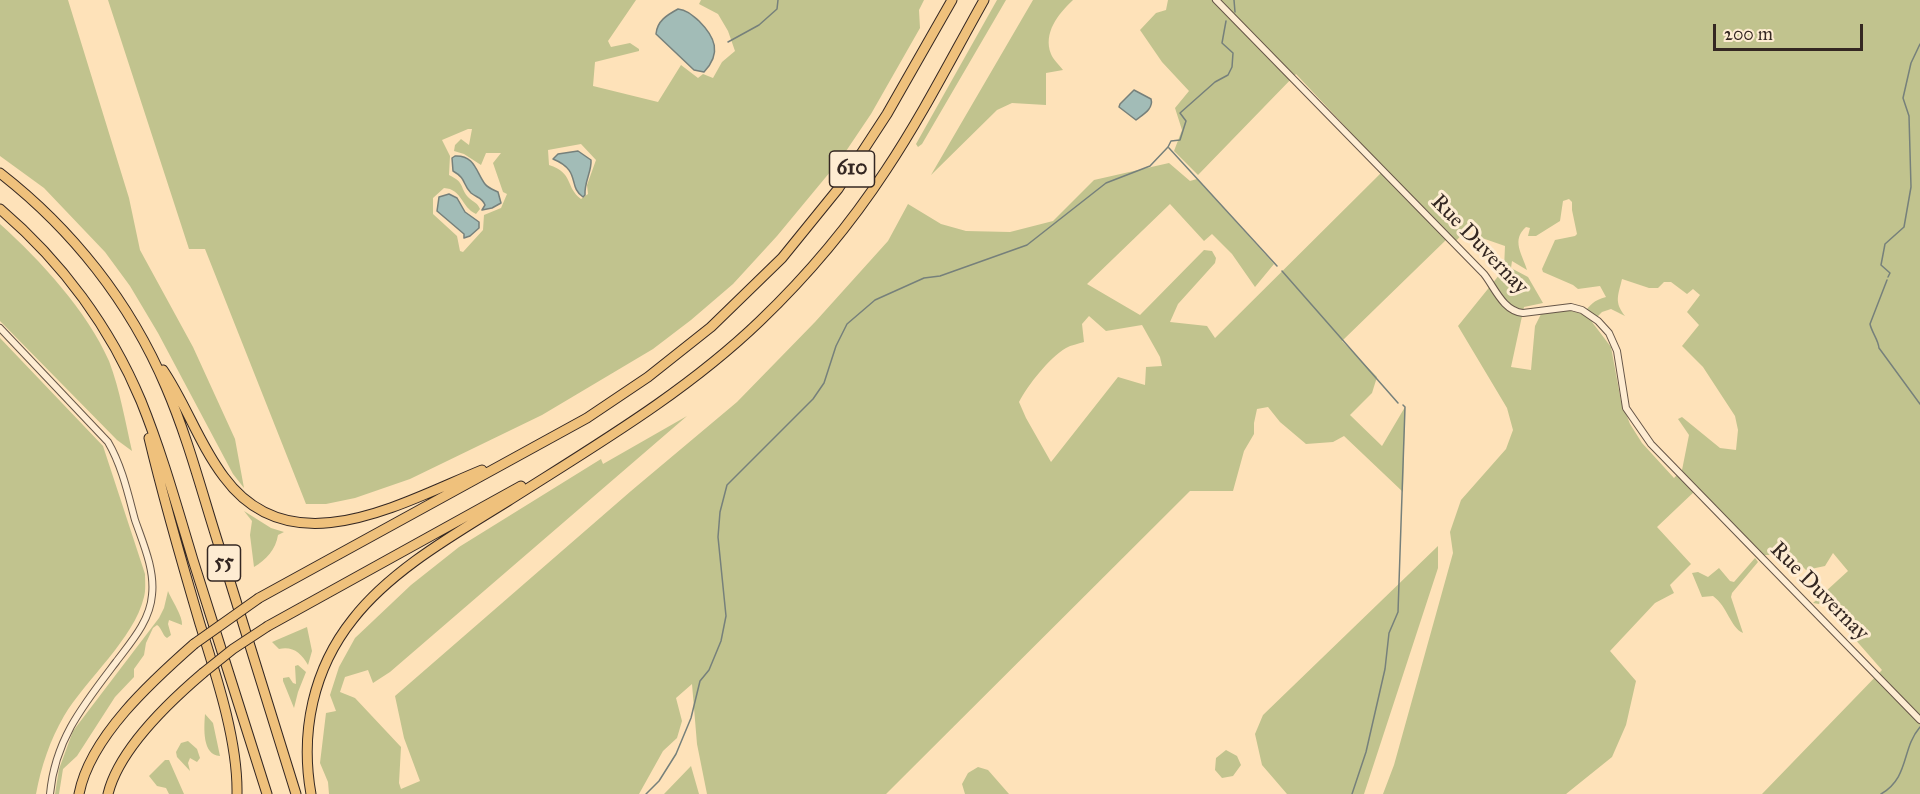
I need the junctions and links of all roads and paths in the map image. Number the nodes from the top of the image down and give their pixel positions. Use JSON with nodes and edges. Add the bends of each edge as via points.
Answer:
{"nodes":[{"id":1,"x":952,"y":0,"type":"edge"},
{"id":2,"x":984,"y":0,"type":"edge"},
{"id":3,"x":1216,"y":0,"type":"edge"},
{"id":4,"x":0,"y":173,"type":"edge"},
{"id":5,"x":0,"y":209,"type":"edge"},
{"id":6,"x":0,"y":328,"type":"edge"},
{"id":7,"x":141,"y":337,"type":"junction"},
{"id":8,"x":141,"y":401,"type":"junction"},
{"id":9,"x":598,"y":444,"type":"junction"},
{"id":10,"x":520,"y":455,"type":"junction"},
{"id":11,"x":1920,"y":720,"type":"edge"},
{"id":12,"x":50,"y":794,"type":"edge"},
{"id":13,"x":79,"y":794,"type":"edge"},
{"id":14,"x":108,"y":794,"type":"edge"},
{"id":15,"x":237,"y":794,"type":"edge"},
{"id":16,"x":267,"y":794,"type":"edge"},
{"id":17,"x":296,"y":794,"type":"edge"},
{"id":18,"x":311,"y":794,"type":"edge"}],
"edges":[{"from":1,"to":10,"type":"highway","number":"610","via":[[856,164],[773,268],[717,323],[661,368],[601,409]]},
{"from":2,"to":9,"type":"highway","number":"610","via":[[889,165],[816,262],[713,363],[653,409]]},
{"from":3,"to":11,"type":"street","name":"Rue Duvernay","via":[[1484,274],[1506,305],[1523,313],[1571,307],[1598,321],[1617,351],[1626,408],[1651,444]]},
{"from":4,"to":7,"type":"highway","number":"55","via":[[76,244]]},
{"from":5,"to":8,"type":"highway","number":"55","via":[[45,252],[82,297],[113,345]]},
{"from":6,"to":12,"type":"street","via":[[110,444],[153,584],[151,604],[141,627],[68,729]]},
{"from":7,"to":10,"type":"highway","via":[[174,386],[222,475],[248,502],[281,519],[319,524],[361,517]]},
{"from":7,"to":17,"type":"highway","number":"55","via":[[180,424]]},
{"from":8,"to":15,"type":"highway","via":[[164,498],[218,684],[234,757]]},
{"from":8,"to":16,"type":"highway","number":"55"},
{"from":9,"to":14,"type":"highway","bridge":true,"via":[[240,644],[169,705],[117,770]]},
{"from":9,"to":18,"type":"highway","via":[[436,548],[385,586],[356,615],[330,654],[313,699],[307,742]]},
{"from":10,"to":13,"type":"highway","bridge":true,"via":[[259,598],[194,644],[148,688],[104,740],[86,769]]}]}
